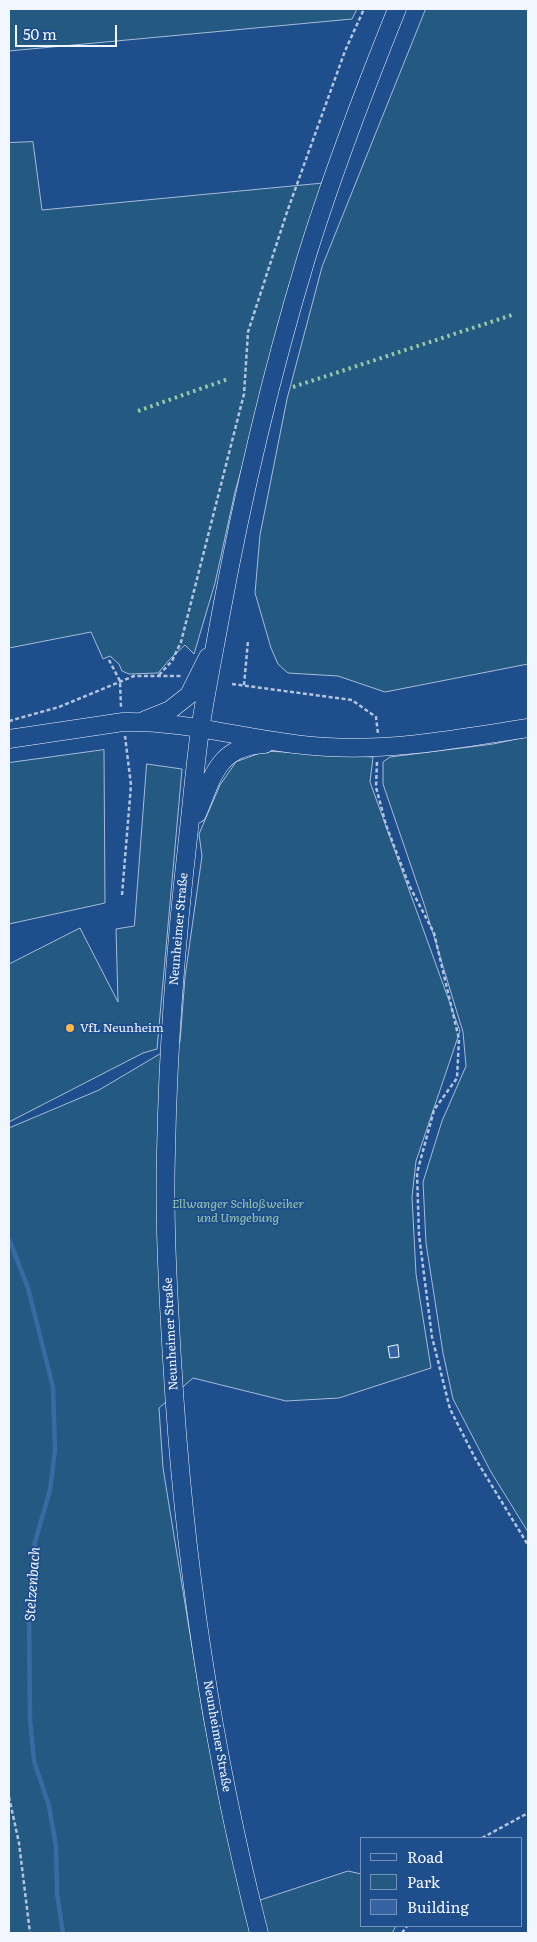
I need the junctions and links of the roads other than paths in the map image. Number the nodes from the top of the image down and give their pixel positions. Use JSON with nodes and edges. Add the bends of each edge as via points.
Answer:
{"nodes":[{"id":1,"x":397,"y":9,"type":"edge"},
{"id":2,"x":216,"y":643,"type":"junction"},
{"id":3,"x":142,"y":722,"type":"junction"},
{"id":4,"x":528,"y":728,"type":"edge"},
{"id":5,"x":201,"y":729,"type":"junction"},
{"id":6,"x":9,"y":739,"type":"edge"},
{"id":7,"x":285,"y":743,"type":"junction"},
{"id":8,"x":189,"y":831,"type":"junction"},
{"id":9,"x":259,"y":1933,"type":"edge"}],
"edges":[{"from":1,"to":2,"type":"street","name":"Neunheimer Straße","via":[[304,264],[257,439]]},
{"from":2,"to":3,"type":"street","via":[[189,695],[170,710]]},
{"from":2,"to":5,"type":"street","name":"Neunheimer Straße"},
{"from":3,"to":5,"type":"street"},
{"from":3,"to":6,"type":"street"},
{"from":4,"to":7,"type":"street","via":[[422,744],[377,739],[328,747]]},
{"from":5,"to":7,"type":"street"},
{"from":5,"to":8,"type":"street","name":"Neunheimer Straße"},
{"from":7,"to":8,"type":"street","via":[[248,745],[219,764]]},
{"from":8,"to":9,"type":"street","name":"Neunheimer Straße","via":[[174,978],[166,1155],[167,1262],[176,1439],[204,1664],[220,1756]]}]}
